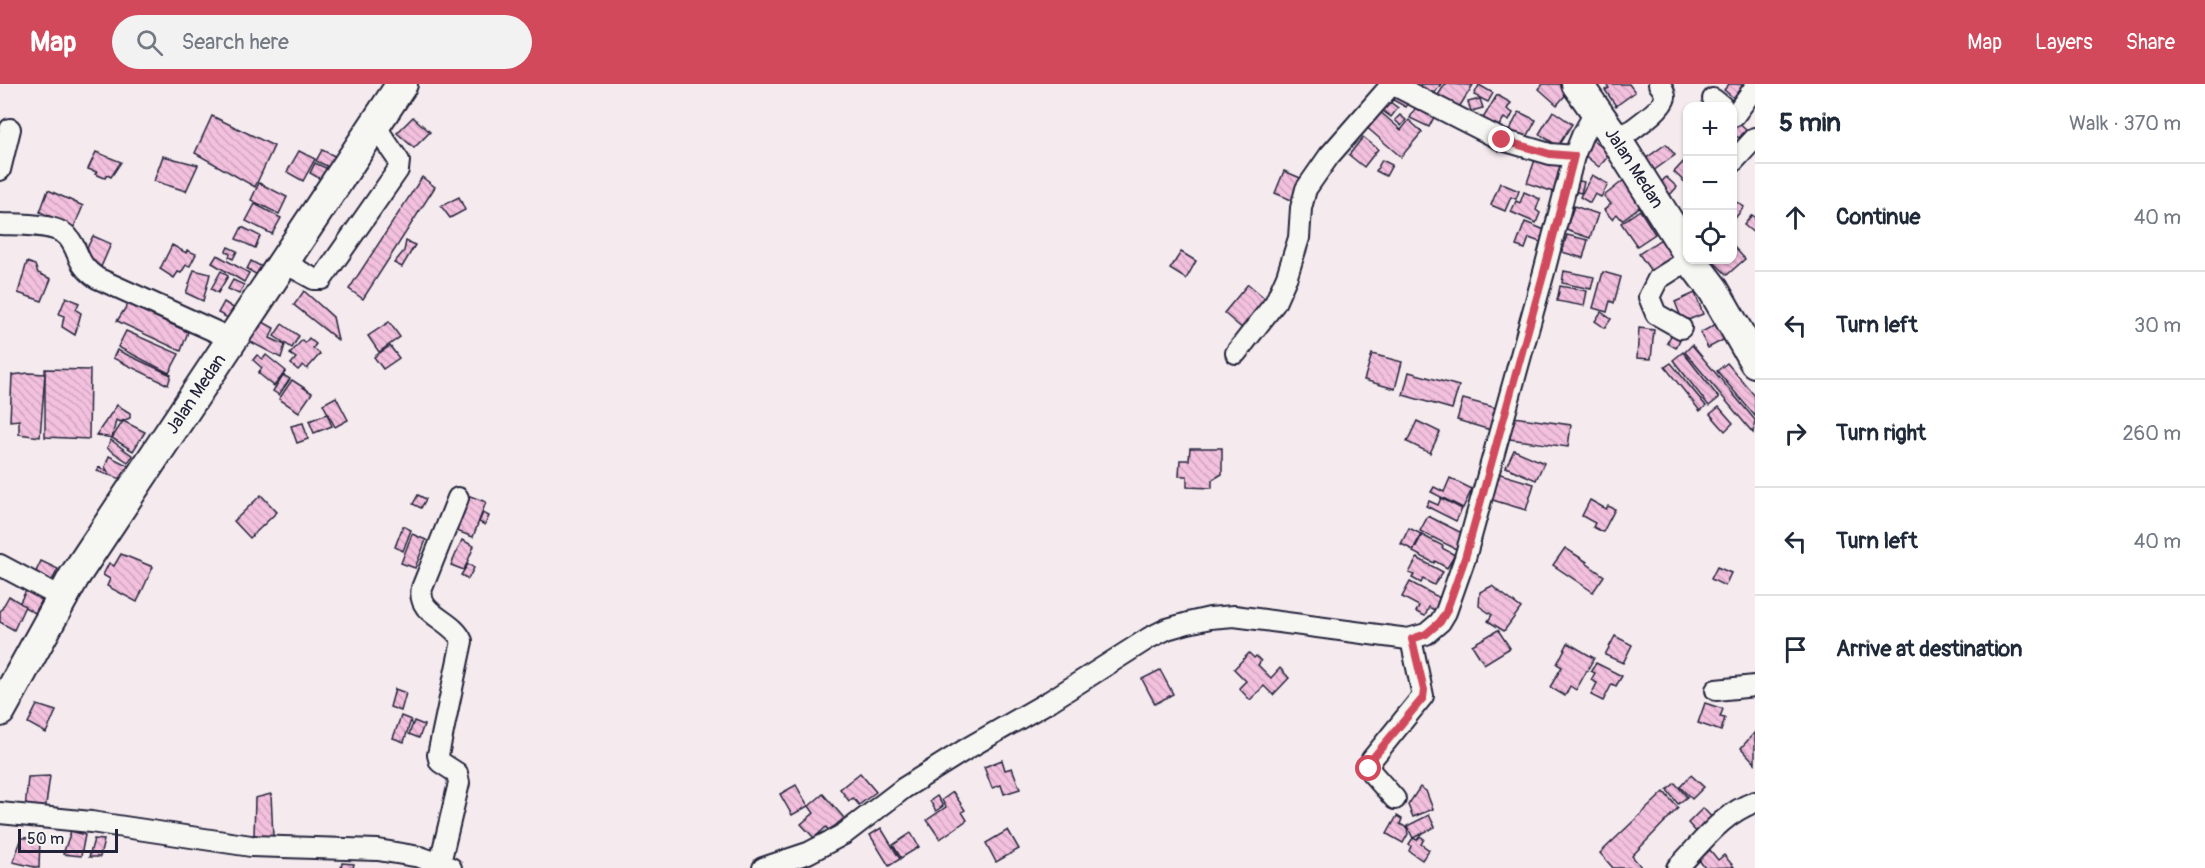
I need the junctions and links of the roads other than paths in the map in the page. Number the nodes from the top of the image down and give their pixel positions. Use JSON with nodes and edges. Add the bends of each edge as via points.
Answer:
{"nodes":[{"id":1,"x":402,"y":84,"type":"edge"},
{"id":2,"x":1577,"y":84,"type":"edge"},
{"id":3,"x":1659,"y":84,"type":"edge"},
{"id":4,"x":1755,"y":87,"type":"edge"},
{"id":5,"x":1735,"y":102,"type":"edge"},
{"id":6,"x":1596,"y":111,"type":"junction"},
{"id":7,"x":1737,"y":119,"type":"edge"},
{"id":8,"x":375,"y":126,"type":"junction"},
{"id":9,"x":10,"y":129,"type":"dead end"},
{"id":10,"x":1755,"y":133,"type":"edge"},
{"id":11,"x":1755,"y":138,"type":"edge"},
{"id":12,"x":1617,"y":141,"type":"junction"},
{"id":13,"x":1574,"y":156,"type":"junction"},
{"id":14,"x":1737,"y":158,"type":"edge"},
{"id":15,"x":0,"y":170,"type":"edge"},
{"id":16,"x":0,"y":224,"type":"edge"},
{"id":17,"x":1683,"y":241,"type":"edge"},
{"id":18,"x":1683,"y":250,"type":"edge"},
{"id":19,"x":284,"y":262,"type":"junction"},
{"id":20,"x":1697,"y":264,"type":"edge"},
{"id":21,"x":1681,"y":328,"type":"dead end"},
{"id":22,"x":232,"y":339,"type":"junction"},
{"id":23,"x":1236,"y":353,"type":"dead end"},
{"id":24,"x":1755,"y":362,"type":"edge"},
{"id":25,"x":458,"y":498,"type":"dead end"},
{"id":26,"x":0,"y":565,"type":"edge"},
{"id":27,"x":62,"y":597,"type":"junction"},
{"id":28,"x":1412,"y":639,"type":"junction"},
{"id":29,"x":1755,"y":686,"type":"edge"},
{"id":30,"x":1716,"y":690,"type":"dead end"},
{"id":31,"x":0,"y":711,"type":"edge"},
{"id":32,"x":1395,"y":799,"type":"dead end"},
{"id":33,"x":1755,"y":802,"type":"edge"},
{"id":34,"x":0,"y":813,"type":"edge"},
{"id":35,"x":446,"y":866,"type":"edge"},
{"id":36,"x":763,"y":868,"type":"edge"},
{"id":37,"x":1677,"y":868,"type":"edge"}],
"edges":[{"from":1,"to":8,"type":"highway","name":"Jalan Medan"},
{"from":2,"to":6,"type":"highway","name":"Jalan Medan"},
{"from":3,"to":12,"type":"street","via":[[1665,96],[1660,108]]},
{"from":4,"to":5,"type":"street"},
{"from":6,"to":12,"type":"highway","name":"Jalan Medan"},
{"from":6,"to":13,"type":"street"},
{"from":7,"to":10,"type":"street"},
{"from":8,"to":19,"type":"highway","name":"Jalan Medan"},
{"from":8,"to":19,"type":"street","via":[[399,161],[398,170],[322,279],[314,279]]},
{"from":9,"to":15,"type":"street"},
{"from":11,"to":14,"type":"street"},
{"from":12,"to":17,"type":"highway","name":"Jalan Medan"},
{"from":13,"to":23,"type":"street","via":[[1550,154],[1502,140],[1392,84],[1329,156],[1306,189],[1299,238],[1287,276],[1275,303]]},
{"from":13,"to":28,"type":"street","via":[[1465,558],[1440,622]]},
{"from":16,"to":22,"type":"street","via":[[60,230],[69,237],[86,270],[97,279]]},
{"from":18,"to":21,"type":"street","via":[[1658,279],[1650,297],[1656,314]]},
{"from":19,"to":22,"type":"highway","name":"Jalan Medan"},
{"from":20,"to":24,"type":"highway","name":"Jalan Medan"},
{"from":22,"to":27,"type":"highway","name":"Jalan Medan"},
{"from":25,"to":35,"type":"street","via":[[420,598],[462,640],[438,755],[440,762],[457,773],[459,783]]},
{"from":26,"to":27,"type":"street"},
{"from":27,"to":31,"type":"highway","name":"Jalan Medan"},
{"from":28,"to":32,"type":"street","via":[[1423,698],[1369,767]]},
{"from":28,"to":36,"type":"street","via":[[1234,616],[1167,629],[922,777],[844,834],[808,853]]},
{"from":29,"to":30,"type":"street"},
{"from":33,"to":37,"type":"street","via":[[1738,809],[1705,836]]},
{"from":34,"to":35,"type":"street","via":[[251,846],[378,850]]}]}
